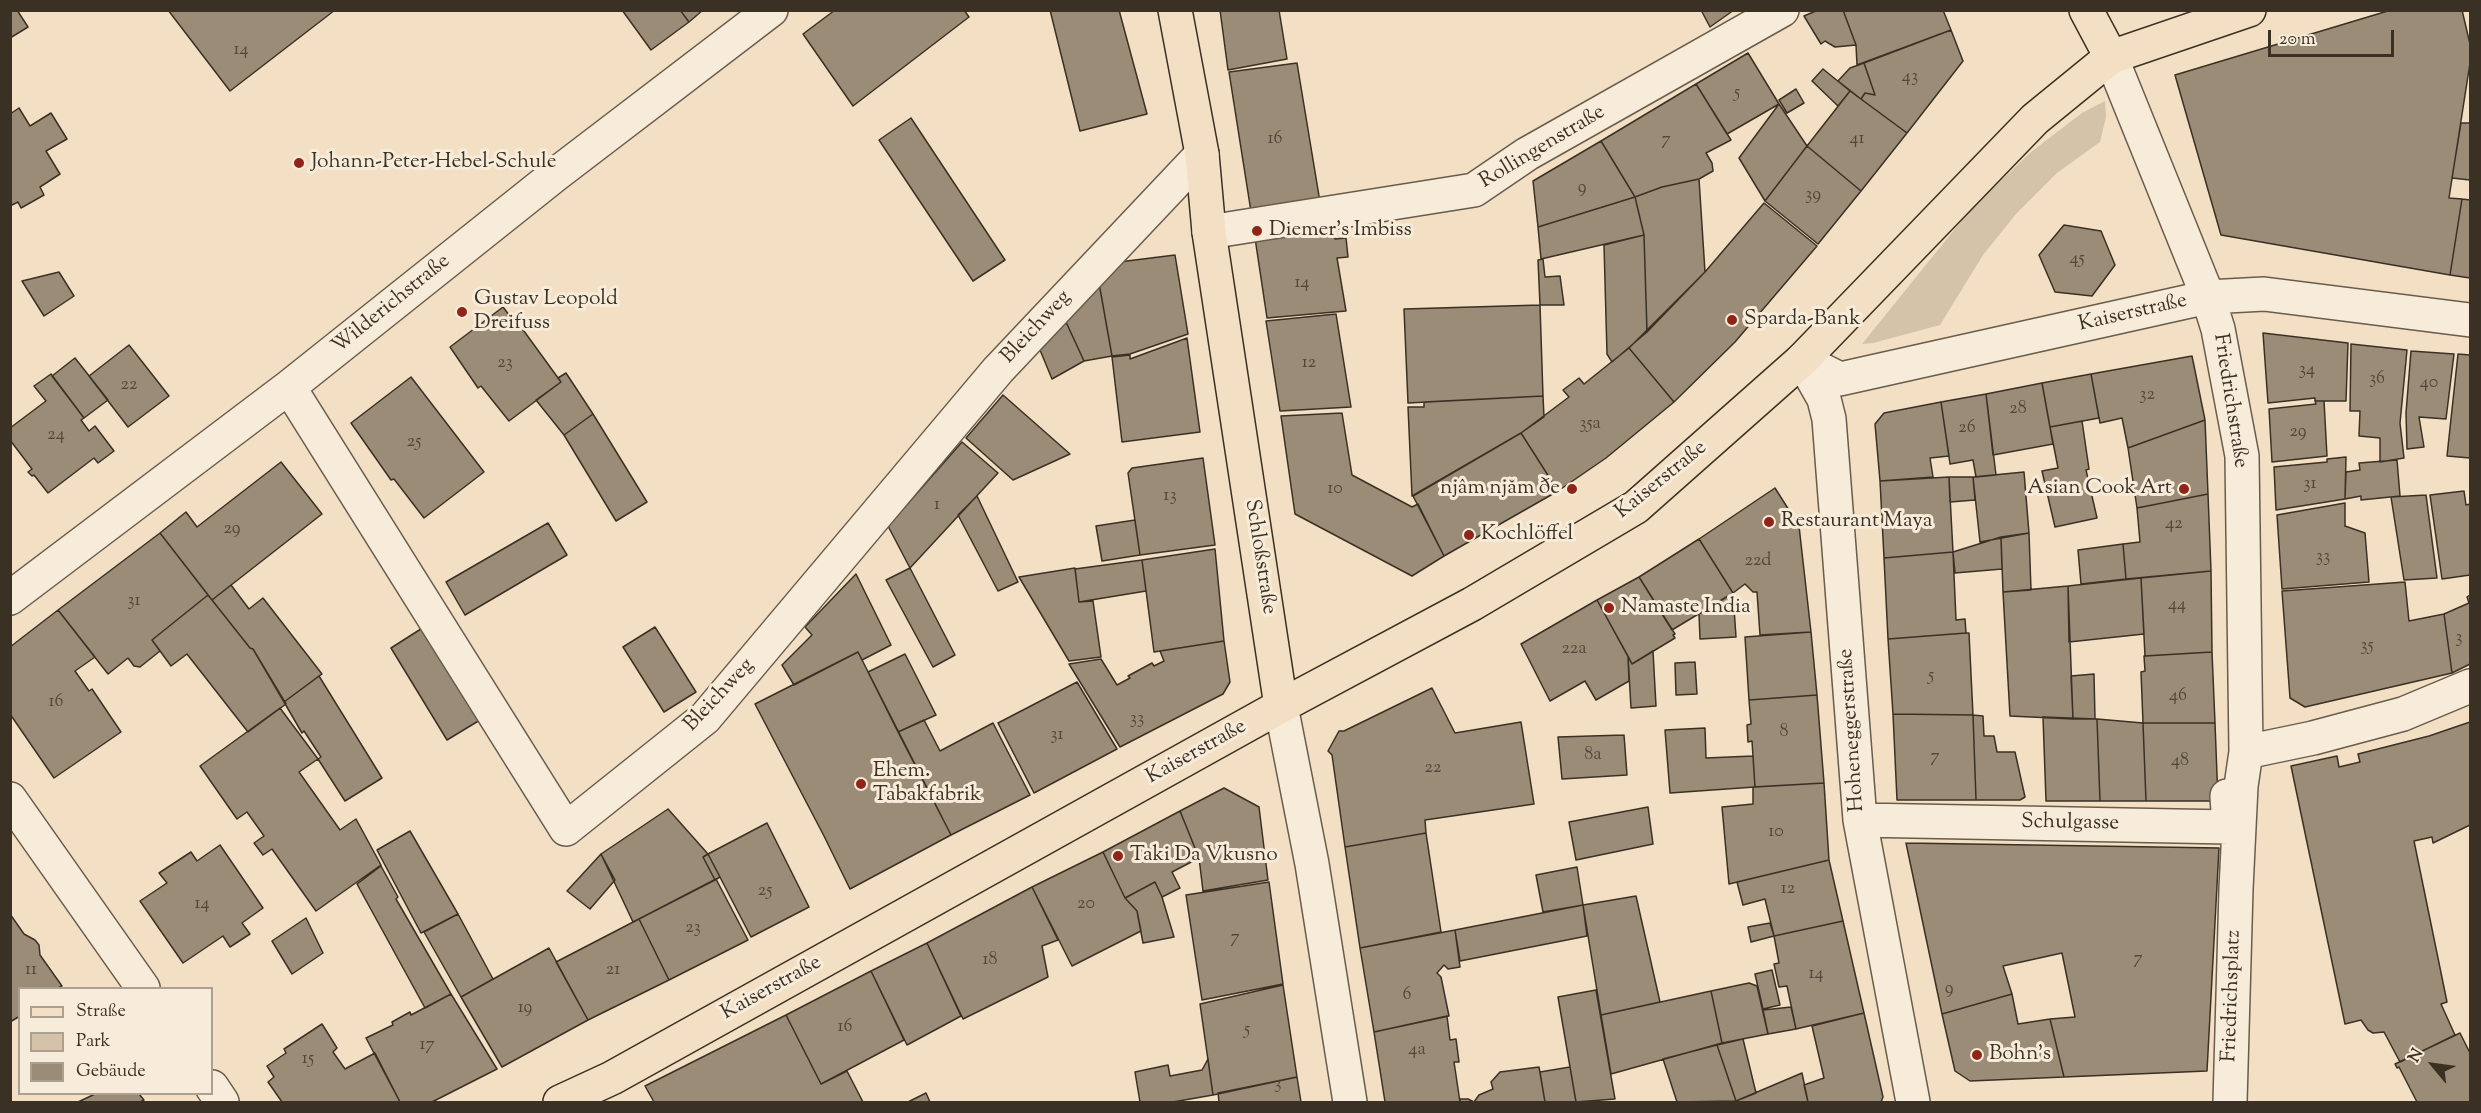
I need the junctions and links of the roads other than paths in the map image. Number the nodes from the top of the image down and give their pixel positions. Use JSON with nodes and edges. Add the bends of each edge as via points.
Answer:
{"nodes":[{"id":1,"x":771,"y":10,"type":"edge"},
{"id":2,"x":1175,"y":10,"type":"edge"},
{"id":3,"x":1782,"y":10,"type":"edge"},
{"id":4,"x":2086,"y":10,"type":"edge"},
{"id":5,"x":2249,"y":10,"type":"edge"},
{"id":6,"x":2110,"y":57,"type":"junction"},
{"id":7,"x":1202,"y":154,"type":"junction"},
{"id":8,"x":1209,"y":232,"type":"junction"},
{"id":9,"x":2208,"y":297,"type":"junction"},
{"id":10,"x":2470,"y":320,"type":"edge"},
{"id":11,"x":1803,"y":360,"type":"junction"},
{"id":12,"x":288,"y":387,"type":"junction"},
{"id":13,"x":10,"y":598,"type":"edge"},
{"id":14,"x":2470,"y":686,"type":"edge"},
{"id":15,"x":1281,"y":706,"type":"junction"},
{"id":16,"x":2246,"y":752,"type":"junction"},
{"id":17,"x":2241,"y":786,"type":"junction"},
{"id":18,"x":10,"y":799,"type":"edge"},
{"id":19,"x":1860,"y":820,"type":"junction"},
{"id":20,"x":2236,"y":889,"type":"joint"},
{"id":21,"x":142,"y":987,"type":"edge"},
{"id":22,"x":213,"y":1088,"type":"edge"},
{"id":23,"x":222,"y":1102,"type":"edge"},
{"id":24,"x":560,"y":1102,"type":"edge"},
{"id":25,"x":1350,"y":1102,"type":"edge"},
{"id":26,"x":1913,"y":1102,"type":"edge"},
{"id":27,"x":2230,"y":1102,"type":"edge"}],
"edges":[{"from":1,"to":12,"type":"street","name":"Wilderichstraße"},
{"from":2,"to":7,"type":"main road","name":"Schloßstraße"},
{"from":3,"to":8,"type":"street","name":"Rollingenstraße","via":[[1527,154],[1474,190]]},
{"from":4,"to":6,"type":"main road","name":"Friedrichstraße"},
{"from":5,"to":6,"type":"main road"},
{"from":6,"to":9,"type":"street","name":"Friedrichstraße"},
{"from":6,"to":11,"type":"main road","name":"Kaiserstraße","via":[[2035,118]]},
{"from":7,"to":8,"type":"main road","name":"Schloßstraße"},
{"from":7,"to":12,"type":"street","name":"Bleichweg","via":[[998,370],[705,718],[566,829]]},
{"from":8,"to":15,"type":"main road","name":"Schloßstraße"},
{"from":9,"to":10,"type":"street","name":"Kaiserstraße","via":[[2264,294]]},
{"from":9,"to":11,"type":"street","name":"Kaiserstraße","via":[[1840,379]]},
{"from":9,"to":16,"type":"street","name":"Friedrichstraße","via":[[2218,329],[2242,456]]},
{"from":11,"to":15,"type":"main road","name":"Kaiserstraße","via":[[1636,507],[1472,604]]},
{"from":11,"to":19,"type":"street","name":"Hoheneggerstraße","via":[[1824,399],[1829,419]]},
{"from":12,"to":13,"type":"street","name":"Wilderichstraße"},
{"from":14,"to":16,"type":"street","via":[[2403,714]]},
{"from":15,"to":24,"type":"main road","name":"Kaiserstraße","via":[[612,1078]]},
{"from":15,"to":25,"type":"street","name":"Schloßstraße","via":[[1312,864]]},
{"from":16,"to":17,"type":"street","name":"Friedrichstraße"},
{"from":17,"to":19,"type":"street","name":"Schulgasse","via":[[2227,789],[2229,826]]},
{"from":17,"to":20,"type":"street","name":"Friedrichstraße"},
{"from":18,"to":21,"type":"street"},
{"from":19,"to":26,"type":"street","name":"Hoheneggerstraße"},
{"from":20,"to":27,"type":"street","name":"Friedrichsplatz"},
{"from":22,"to":23,"type":"street"}]}
